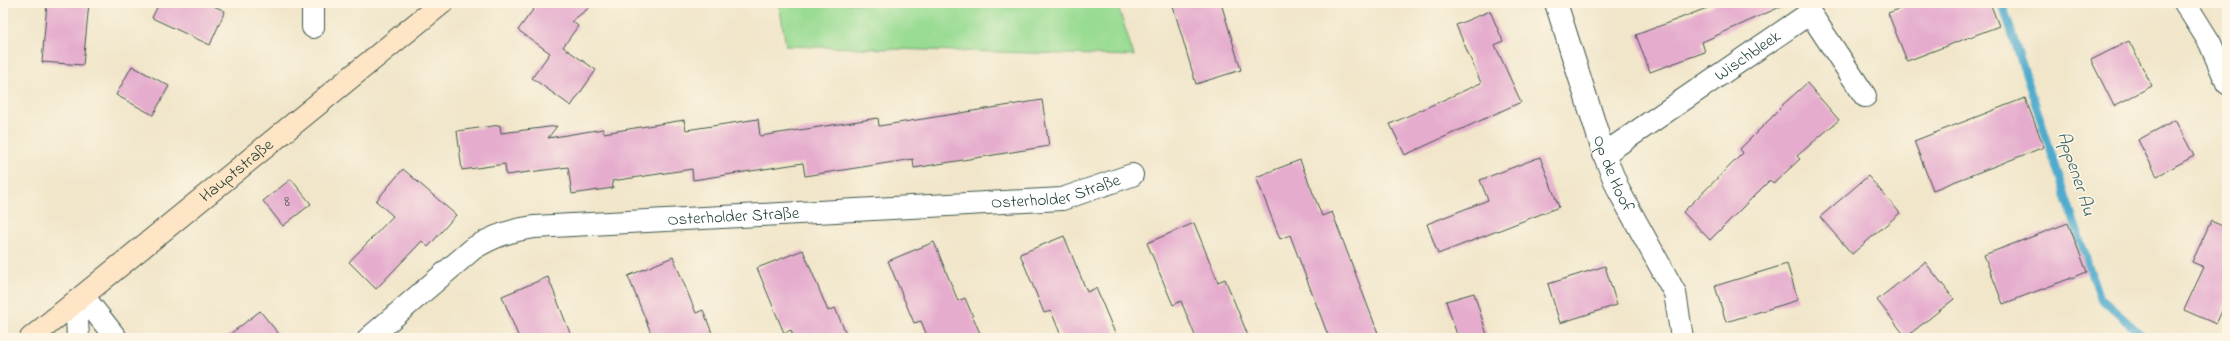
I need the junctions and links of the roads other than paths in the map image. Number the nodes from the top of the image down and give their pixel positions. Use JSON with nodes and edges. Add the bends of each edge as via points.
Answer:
{"nodes":[{"id":1,"x":313,"y":3,"type":"edge"},
{"id":2,"x":442,"y":3,"type":"edge"},
{"id":3,"x":1556,"y":3,"type":"edge"},
{"id":4,"x":2185,"y":3,"type":"edge"},
{"id":5,"x":313,"y":27,"type":"dead end"},
{"id":6,"x":2227,"y":83,"type":"edge"},
{"id":7,"x":1865,"y":96,"type":"dead end"},
{"id":8,"x":1604,"y":154,"type":"junction"},
{"id":9,"x":1132,"y":175,"type":"dead end"},
{"id":10,"x":83,"y":296,"type":"junction"},
{"id":11,"x":31,"y":338,"type":"edge"},
{"id":12,"x":78,"y":338,"type":"edge"},
{"id":13,"x":116,"y":338,"type":"edge"},
{"id":14,"x":369,"y":338,"type":"edge"},
{"id":15,"x":1682,"y":338,"type":"edge"}],
"edges":[{"from":1,"to":5,"type":"street"},
{"from":2,"to":10,"type":"main road","name":"Hauptstraße"},
{"from":3,"to":8,"type":"street","name":"Op de Hoof"},
{"from":4,"to":6,"type":"street","via":[[2210,43]]},
{"from":7,"to":8,"type":"street","name":"Wischbleek","via":[[1810,13]]},
{"from":8,"to":15,"type":"street","name":"Op de Hoof","via":[[1619,191],[1675,293]]},
{"from":9,"to":14,"type":"street","name":"Osterholder Straße","via":[[1062,199],[512,230],[491,237],[474,248]]},
{"from":10,"to":11,"type":"main road","name":"Hauptstraße"},
{"from":10,"to":12,"type":"street","via":[[77,319]]},
{"from":10,"to":13,"type":"street"}]}
